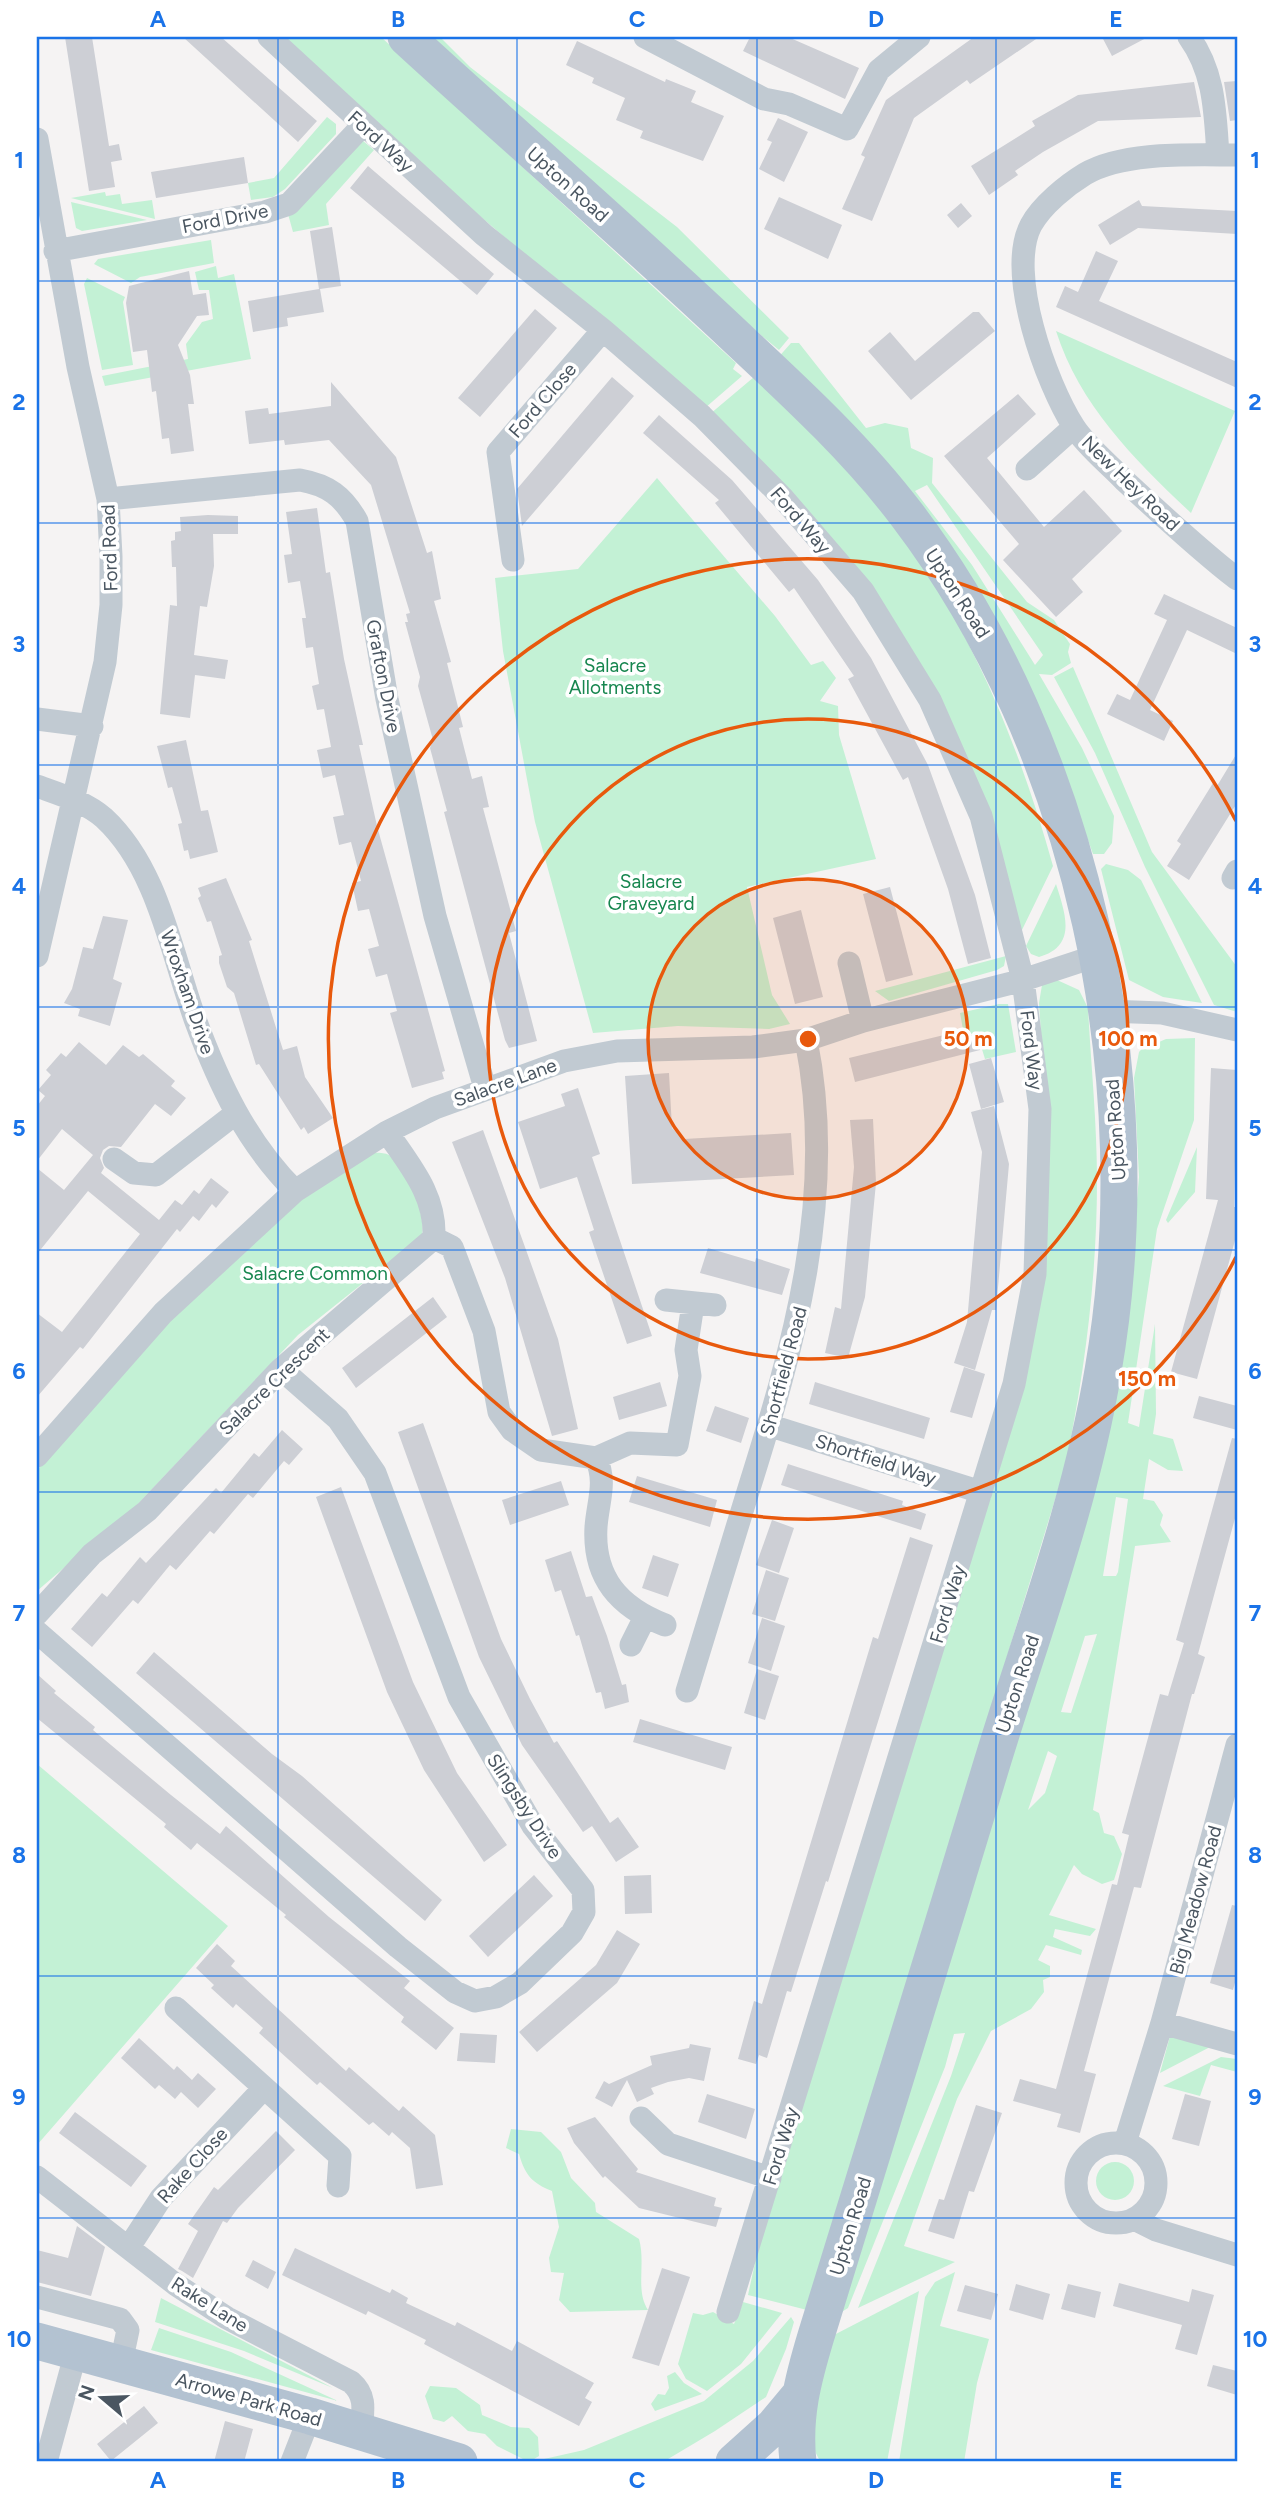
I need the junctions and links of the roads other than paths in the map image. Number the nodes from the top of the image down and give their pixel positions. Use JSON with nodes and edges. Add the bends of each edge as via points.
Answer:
{"nodes":[{"id":1,"x":269,"y":37,"type":"edge"},
{"id":2,"x":406,"y":37,"type":"edge"},
{"id":3,"x":645,"y":37,"type":"edge"},
{"id":4,"x":919,"y":37,"type":"edge"},
{"id":5,"x":1189,"y":37,"type":"edge"},
{"id":6,"x":363,"y":125,"type":"junction"},
{"id":7,"x":37,"y":139,"type":"edge"},
{"id":8,"x":1228,"y":155,"type":"edge"},
{"id":9,"x":55,"y":251,"type":"junction"},
{"id":10,"x":603,"y":330,"type":"junction"},
{"id":11,"x":1074,"y":427,"type":"junction"},
{"id":12,"x":1027,"y":469,"type":"dead end"},
{"id":13,"x":108,"y":499,"type":"junction"},
{"id":14,"x":513,"y":560,"type":"dead end"},
{"id":15,"x":1237,"y":579,"type":"edge"},
{"id":16,"x":37,"y":719,"type":"edge"},
{"id":17,"x":92,"y":726,"type":"junction"},
{"id":18,"x":37,"y":786,"type":"edge"},
{"id":19,"x":75,"y":800,"type":"junction"},
{"id":20,"x":37,"y":956,"type":"edge"},
{"id":21,"x":1096,"y":956,"type":"junction"},
{"id":22,"x":849,"y":963,"type":"dead end"},
{"id":23,"x":1023,"y":980,"type":"junction"},
{"id":24,"x":1107,"y":1011,"type":"junction"},
{"id":25,"x":863,"y":1021,"type":"junction"},
{"id":26,"x":1237,"y":1030,"type":"edge"},
{"id":27,"x":806,"y":1040,"type":"junction"},
{"id":28,"x":485,"y":1088,"type":"junction"},
{"id":29,"x":234,"y":1114,"type":"junction"},
{"id":30,"x":387,"y":1132,"type":"junction"},
{"id":31,"x":114,"y":1159,"type":"dead end"},
{"id":32,"x":295,"y":1191,"type":"junction"},
{"id":33,"x":434,"y":1238,"type":"junction"},
{"id":34,"x":666,"y":1300,"type":"dead end"},
{"id":35,"x":281,"y":1369,"type":"junction"},
{"id":36,"x":771,"y":1426,"type":"junction"},
{"id":37,"x":37,"y":1456,"type":"edge"},
{"id":38,"x":596,"y":1458,"type":"junction"},
{"id":39,"x":981,"y":1492,"type":"junction"},
{"id":40,"x":37,"y":1614,"type":"edge"},
{"id":41,"x":37,"y":1632,"type":"edge"},
{"id":42,"x":631,"y":1645,"type":"dead end"},
{"id":43,"x":687,"y":1691,"type":"dead end"},
{"id":44,"x":1237,"y":1745,"type":"edge"},
{"id":45,"x":1233,"y":1779,"type":"edge"},
{"id":46,"x":176,"y":2008,"type":"dead end"},
{"id":47,"x":1163,"y":2023,"type":"junction"},
{"id":48,"x":1237,"y":2044,"type":"edge"},
{"id":49,"x":263,"y":2089,"type":"junction"},
{"id":50,"x":641,"y":2118,"type":"dead end"},
{"id":51,"x":1125,"y":2143,"type":"junction"},
{"id":52,"x":37,"y":2177,"type":"edge"},
{"id":53,"x":770,"y":2178,"type":"junction"},
{"id":54,"x":338,"y":2186,"type":"dead end"},
{"id":55,"x":1134,"y":2219,"type":"junction"},
{"id":56,"x":129,"y":2247,"type":"junction"},
{"id":57,"x":1237,"y":2255,"type":"edge"},
{"id":58,"x":37,"y":2297,"type":"edge"},
{"id":59,"x":728,"y":2312,"type":"dead end"},
{"id":60,"x":37,"y":2341,"type":"edge"},
{"id":61,"x":76,"y":2352,"type":"junction"},
{"id":62,"x":121,"y":2363,"type":"junction"},
{"id":63,"x":799,"y":2396,"type":"junction"},
{"id":64,"x":310,"y":2416,"type":"junction"},
{"id":65,"x":361,"y":2431,"type":"junction"},
{"id":66,"x":46,"y":2462,"type":"edge"},
{"id":67,"x":292,"y":2462,"type":"edge"},
{"id":68,"x":459,"y":2462,"type":"edge"},
{"id":69,"x":734,"y":2462,"type":"edge"},
{"id":70,"x":798,"y":2462,"type":"edge"}],
"edges":[{"from":1,"to":6,"type":"street","name":"Ford Way"},
{"from":2,"to":21,"type":"main road","name":"Upton Road","via":[[817,413],[906,514],[989,639],[1030,726],[1058,804]]},
{"from":3,"to":4,"type":"street","via":[[764,99],[789,104],[847,129],[879,70]]},
{"from":5,"to":8,"type":"street","via":[[1212,83]]},
{"from":6,"to":9,"type":"street","name":"Ford Drive","via":[[289,204]]},
{"from":6,"to":10,"type":"street","name":"Ford Way","via":[[484,234]]},
{"from":7,"to":9,"type":"street","name":"Ford Road"},
{"from":8,"to":11,"type":"street","name":"New Hey Road","via":[[1130,159],[1086,173],[1047,204],[1031,225],[1023,253],[1025,302],[1046,366]]},
{"from":9,"to":13,"type":"street","name":"Ford Road"},
{"from":10,"to":14,"type":"street","name":"Ford Close","via":[[498,452]]},
{"from":10,"to":23,"type":"street","name":"Ford Way","via":[[711,425],[782,497],[863,591],[930,700],[981,816]]},
{"from":11,"to":12,"type":"street"},
{"from":11,"to":15,"type":"street","name":"New Hey Road","via":[[1156,509]]},
{"from":13,"to":17,"type":"street","name":"Ford Road","via":[[111,605]]},
{"from":13,"to":28,"type":"street","name":"Grafton Drive","via":[[300,480],[318,483],[348,505],[357,522],[387,699],[435,916]]},
{"from":16,"to":17,"type":"street"},
{"from":17,"to":19,"type":"street","name":"Ford Road"},
{"from":18,"to":19,"type":"street","name":"Wroxham Drive"},
{"from":19,"to":20,"type":"street","name":"Ford Road"},
{"from":19,"to":29,"type":"street","name":"Wroxham Drive","via":[[117,831],[149,886],[194,1017]]},
{"from":21,"to":23,"type":"street","name":"Salacre Lane"},
{"from":21,"to":24,"type":"main road","name":"Upton Road"},
{"from":22,"to":25,"type":"street"},
{"from":23,"to":25,"type":"street","name":"Salacre Lane"},
{"from":23,"to":39,"type":"street","name":"Ford Way","via":[[1040,1110],[1035,1274],[1014,1384]]},
{"from":24,"to":26,"type":"street","via":[[1162,1013]]},
{"from":24,"to":63,"type":"main road","name":"Upton Road","via":[[1119,1182],[1118,1247],[1090,1436],[1046,1596]]},
{"from":25,"to":27,"type":"street","name":"Salacre Lane"},
{"from":27,"to":28,"type":"street","name":"Salacre Lane","via":[[599,1054]]},
{"from":27,"to":36,"type":"street","name":"Shortfield Road","via":[[814,1081],[818,1191],[805,1289]]},
{"from":28,"to":30,"type":"street","name":"Salacre Lane"},
{"from":29,"to":31,"type":"street","via":[[156,1175],[134,1173]]},
{"from":29,"to":32,"type":"street","name":"Wroxham Drive"},
{"from":30,"to":32,"type":"street","name":"Salacre Lane"},
{"from":30,"to":33,"type":"street","via":[[429,1197],[435,1217]]},
{"from":32,"to":37,"type":"street","name":"Salacre Lane","via":[[163,1313]]},
{"from":33,"to":35,"type":"street","name":"Salacre Crescent"},
{"from":33,"to":38,"type":"street","via":[[452,1247],[473,1295],[499,1412],[512,1430],[541,1450]]},
{"from":34,"to":38,"type":"street","via":[[704,1304],[686,1350],[690,1376],[687,1448],[630,1443]]},
{"from":35,"to":40,"type":"street","name":"Salacre Crescent","via":[[147,1510],[92,1554]]},
{"from":35,"to":41,"type":"street","name":"Slingsby Drive","via":[[338,1419],[375,1473],[459,1698],[533,1826],[583,1890],[584,1912],[572,1933],[508,1992],[475,2001],[455,1992]]},
{"from":36,"to":39,"type":"street","name":"Shortfield Way"},
{"from":36,"to":43,"type":"street","name":"Shortfield Road"},
{"from":38,"to":42,"type":"street","via":[[603,1489],[596,1552],[604,1577],[620,1599],[655,1621]]},
{"from":39,"to":53,"type":"street","name":"Ford Way"},
{"from":44,"to":45,"type":"street","name":"Big Meadow Road"},
{"from":45,"to":47,"type":"street","name":"Big Meadow Road"},
{"from":46,"to":49,"type":"street"},
{"from":47,"to":48,"type":"street"},
{"from":47,"to":51,"type":"street","name":"Big Meadow Road"},
{"from":49,"to":54,"type":"street","via":[[340,2156]]},
{"from":49,"to":56,"type":"street","name":"Rake Close","via":[[160,2198]]},
{"from":50,"to":53,"type":"street","via":[[668,2144]]},
{"from":51,"to":55,"type":"street","via":[[1146,2156],[1156,2178],[1152,2202]]},
{"from":51,"to":55,"type":"street","via":[[1098,2146],[1087,2154],[1079,2165],[1076,2193],[1096,2218],[1115,2223]]},
{"from":52,"to":56,"type":"street","name":"Rake Lane"},
{"from":53,"to":59,"type":"street","name":"Ford Way"},
{"from":55,"to":57,"type":"street"},
{"from":56,"to":65,"type":"street","name":"Rake Lane","via":[[227,2318],[351,2382],[361,2391],[364,2405]]},
{"from":58,"to":62,"type":"street","via":[[120,2319],[128,2330]]},
{"from":60,"to":61,"type":"main road","name":"Arrowe Park Road"},
{"from":61,"to":62,"type":"main road","name":"Arrowe Park Road"},
{"from":61,"to":66,"type":"street"},
{"from":62,"to":64,"type":"main road","name":"Arrowe Park Road"},
{"from":63,"to":69,"type":"main road","name":"Upton Road"},
{"from":63,"to":70,"type":"main road","name":"Upton Road"},
{"from":64,"to":65,"type":"main road","name":"Arrowe Park Road"},
{"from":64,"to":67,"type":"street"},
{"from":65,"to":68,"type":"main road","name":"Arrowe Park Road"}]}
